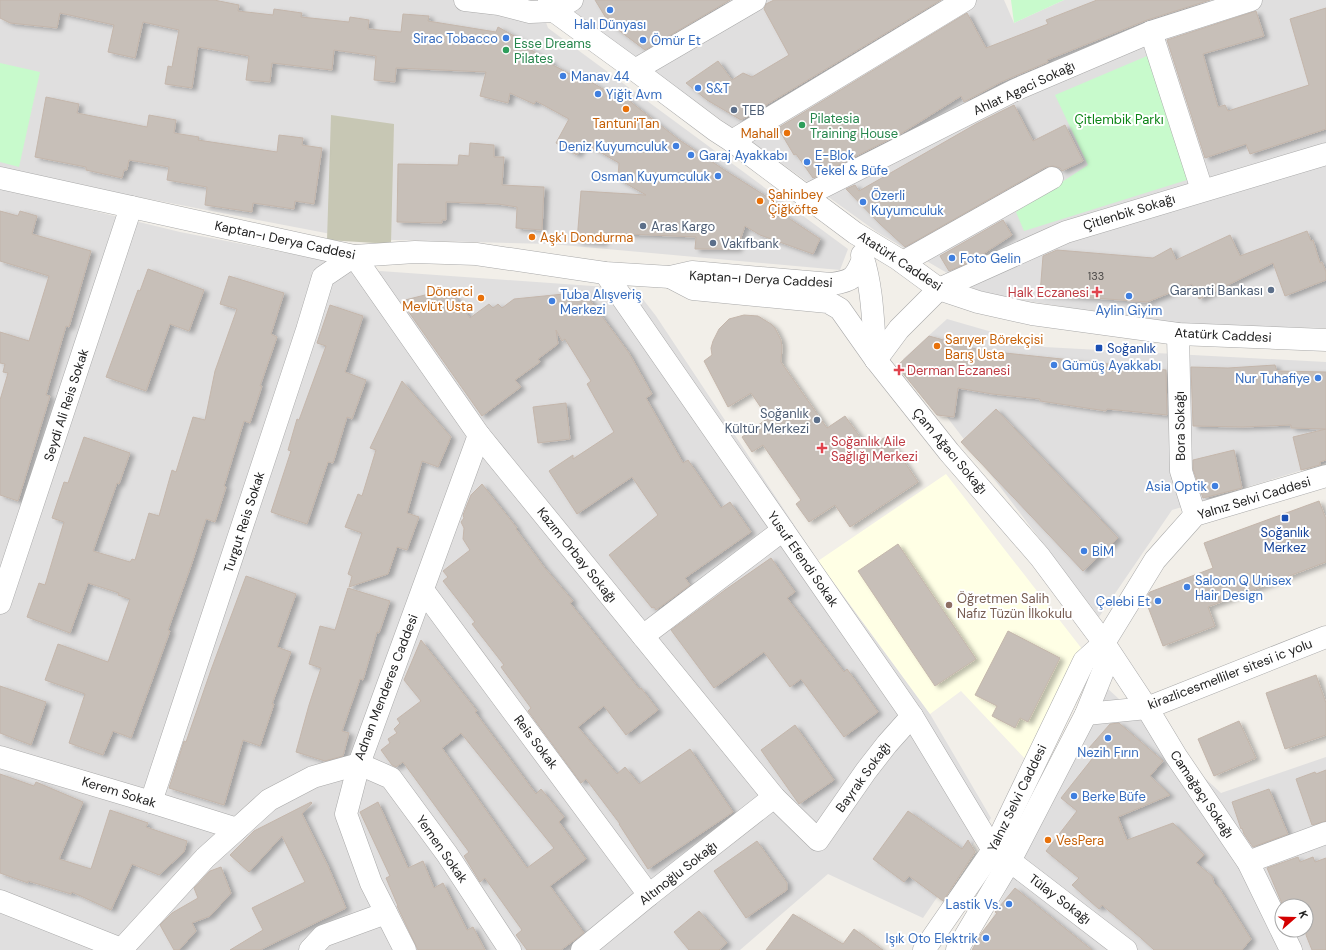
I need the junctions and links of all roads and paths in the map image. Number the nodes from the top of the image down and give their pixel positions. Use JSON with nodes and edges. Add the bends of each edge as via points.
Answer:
{"nodes":[{"id":1,"x":465,"y":0,"type":"edge"},
{"id":2,"x":572,"y":0,"type":"edge"},
{"id":3,"x":755,"y":0,"type":"edge"},
{"id":4,"x":965,"y":0,"type":"edge"},
{"id":5,"x":1251,"y":0,"type":"edge"},
{"id":6,"x":502,"y":2,"type":"edge"},
{"id":7,"x":552,"y":6,"type":"edge"},
{"id":8,"x":1151,"y":32,"type":"junction"},
{"id":9,"x":635,"y":70,"type":"junction"},
{"id":10,"x":732,"y":141,"type":"junction"},
{"id":11,"x":1326,"y":154,"type":"edge"},
{"id":12,"x":0,"y":178,"type":"edge"},
{"id":13,"x":1052,"y":178,"type":"dead end"},
{"id":14,"x":1202,"y":190,"type":"junction"},
{"id":15,"x":805,"y":196,"type":"junction"},
{"id":16,"x":131,"y":207,"type":"junction"},
{"id":17,"x":855,"y":233,"type":"junction"},
{"id":18,"x":354,"y":256,"type":"junction"},
{"id":19,"x":863,"y":259,"type":"junction"},
{"id":20,"x":902,"y":262,"type":"junction"},
{"id":21,"x":605,"y":273,"type":"junction"},
{"id":22,"x":670,"y":277,"type":"junction"},
{"id":23,"x":939,"y":288,"type":"junction"},
{"id":24,"x":1178,"y":334,"type":"junction"},
{"id":25,"x":1326,"y":340,"type":"edge"},
{"id":26,"x":876,"y":360,"type":"junction"},
{"id":27,"x":479,"y":435,"type":"junction"},
{"id":28,"x":1326,"y":476,"type":"edge"},
{"id":29,"x":1195,"y":516,"type":"junction"},
{"id":30,"x":783,"y":530,"type":"junction"},
{"id":31,"x":423,"y":590,"type":"junction"},
{"id":32,"x":0,"y":603,"type":"edge"},
{"id":33,"x":643,"y":636,"type":"junction"},
{"id":34,"x":1326,"y":637,"type":"edge"},
{"id":35,"x":1104,"y":643,"type":"junction"},
{"id":36,"x":1147,"y":708,"type":"junction"},
{"id":37,"x":1086,"y":714,"type":"junction"},
{"id":38,"x":912,"y":716,"type":"junction"},
{"id":39,"x":0,"y":757,"type":"edge"},
{"id":40,"x":359,"y":764,"type":"junction"},
{"id":41,"x":774,"y":797,"type":"junction"},
{"id":42,"x":151,"y":802,"type":"junction"},
{"id":43,"x":237,"y":829,"type":"junction"},
{"id":44,"x":1326,"y":833,"type":"edge"},
{"id":45,"x":818,"y":840,"type":"joint"},
{"id":46,"x":1002,"y":855,"type":"junction"},
{"id":47,"x":1248,"y":862,"type":"junction"},
{"id":48,"x":649,"y":895,"type":"junction"},
{"id":49,"x":0,"y":901,"type":"edge"},
{"id":50,"x":386,"y":913,"type":"junction"},
{"id":51,"x":121,"y":950,"type":"edge"},
{"id":52,"x":310,"y":950,"type":"edge"},
{"id":53,"x":405,"y":950,"type":"edge"},
{"id":54,"x":510,"y":950,"type":"edge"},
{"id":55,"x":582,"y":950,"type":"edge"},
{"id":56,"x":924,"y":950,"type":"edge"},
{"id":57,"x":957,"y":950,"type":"edge"},
{"id":58,"x":1126,"y":950,"type":"edge"},
{"id":59,"x":1291,"y":950,"type":"edge"}],
"edges":[{"from":1,"to":6,"type":"street"},
{"from":2,"to":7,"type":"street"},
{"from":3,"to":9,"type":"street"},
{"from":4,"to":10,"type":"street"},
{"from":5,"to":8,"type":"street","name":"Ahlat Agaci Sokağı"},
{"from":6,"to":7,"type":"street","via":[[530,12]]},
{"from":7,"to":9,"type":"street","name":"Atatürk Caddesi"},
{"from":8,"to":14,"type":"street"},
{"from":8,"to":15,"type":"street","name":"Ahlat Agaci Sokağı","via":[[1015,90]]},
{"from":9,"to":10,"type":"street","name":"Atatürk Caddesi"},
{"from":10,"to":15,"type":"street","name":"Atatürk Caddesi"},
{"from":11,"to":14,"type":"street","name":"Çitlenbik Sokağı"},
{"from":12,"to":16,"type":"street","name":"Kaptan-ı Derya Caddesi"},
{"from":13,"to":20,"type":"street"},
{"from":14,"to":23,"type":"street","name":"Çitlenbik Sokağı","via":[[1066,232]]},
{"from":15,"to":17,"type":"street","name":"Atatürk Caddesi"},
{"from":16,"to":18,"type":"street","name":"Kaptan-ı Derya Caddesi"},
{"from":16,"to":32,"type":"street","name":"Seydi Ali Reis Sokak"},
{"from":17,"to":19,"type":"street"},
{"from":17,"to":20,"type":"street","name":"Atatürk Caddesi"},
{"from":18,"to":21,"type":"street","name":"Kaptan-ı Derya Caddesi","via":[[415,252],[476,254]]},
{"from":18,"to":27,"type":"street","name":"Kazım Orbay Sokağı"},
{"from":18,"to":42,"type":"street","name":"Turgut Reis Sokak","via":[[323,277]]},
{"from":19,"to":22,"type":"street","name":"Kaptan-ı Derya Caddesi","via":[[856,276],[845,282],[831,284],[692,272]]},
{"from":19,"to":26,"type":"street","via":[[872,304]]},
{"from":20,"to":23,"type":"street","name":"Atatürk Caddesi"},
{"from":21,"to":22,"type":"street","name":"Kaptan-ı Derya Caddesi"},
{"from":21,"to":30,"type":"street","name":"Yusuf Efendi Sokak"},
{"from":22,"to":26,"type":"street","name":"Kaptan-ı Derya Caddesi","via":[[693,289],[828,302],[840,309]]},
{"from":23,"to":24,"type":"street","name":"Atatürk Caddesi","via":[[978,302],[1032,314]]},
{"from":23,"to":26,"type":"street","via":[[899,328]]},
{"from":24,"to":25,"type":"street","name":"Atatürk Caddesi"},
{"from":24,"to":29,"type":"street","name":"Bora Sokağı","via":[[1181,471]]},
{"from":26,"to":35,"type":"street","name":"Çam Ağacı Sokağı","via":[[949,452],[1040,557]]},
{"from":27,"to":31,"type":"street","name":"Adnan Menderes Caddesi"},
{"from":27,"to":33,"type":"street","name":"Kazım Orbay Sokağı"},
{"from":28,"to":29,"type":"street","name":"Yalnız Selvi Caddesi"},
{"from":29,"to":35,"type":"street","name":"Yalnız Selvi Caddesi","via":[[1155,560]]},
{"from":30,"to":33,"type":"street"},
{"from":30,"to":38,"type":"street","name":"Yusuf Efendi Sokak"},
{"from":31,"to":40,"type":"street","name":"Adnan Menderes Caddesi"},
{"from":31,"to":48,"type":"street","name":"Reis Sokak"},
{"from":33,"to":41,"type":"street","name":"Kazım Orbay Sokağı"},
{"from":34,"to":36,"type":"street","name":"kirazlicesmelliler sitesi ic yolu"},
{"from":35,"to":36,"type":"street","name":"Camağaçı Sokağı"},
{"from":35,"to":37,"type":"street","name":"Yalnız Selvi Caddesi","via":[[1104,669]]},
{"from":35,"to":46,"type":"street","name":"Yalnız Selvi Caddesi","via":[[1084,661]]},
{"from":36,"to":37,"type":"street","name":"kirazlicesmelliler sitesi ic yolu"},
{"from":36,"to":47,"type":"street","name":"Camağaçı Sokağı","via":[[1176,756]]},
{"from":37,"to":46,"type":"street","name":"Yalnız Selvi Caddesi"},
{"from":38,"to":45,"type":"street","name":"Bayrak Sokağı","via":[[866,771]]},
{"from":38,"to":46,"type":"street","name":"Yusuf Efendi Sokak"},
{"from":39,"to":42,"type":"street","name":"Kerem Sokak"},
{"from":40,"to":43,"type":"street","name":"Adnan Menderes Caddesi","via":[[313,777],[269,800]]},
{"from":40,"to":50,"type":"street","via":[[346,814],[371,883]]},
{"from":40,"to":54,"type":"street","name":"Yemen Sokak","via":[[391,778],[447,854]]},
{"from":41,"to":45,"type":"street","name":"Kazım Orbay Sokağı"},
{"from":41,"to":48,"type":"street","name":"Altınoğlu Sokağı"},
{"from":42,"to":43,"type":"street","name":"Kerem Sokak"},
{"from":43,"to":51,"type":"street","name":"Adnan Menderes Caddesi","via":[[205,858]]},
{"from":44,"to":47,"type":"street"},
{"from":46,"to":56,"type":"street","name":"Yalnız Selvi Caddesi"},
{"from":46,"to":57,"type":"street","name":"Yalnız Selvi Caddesi"},
{"from":46,"to":58,"type":"street","name":"Tülay Sokağı"},
{"from":47,"to":59,"type":"street","name":"Camağaçı Sokağı"},
{"from":48,"to":55,"type":"street","name":"Altınoğlu Sokağı"},
{"from":49,"to":51,"type":"street"},
{"from":50,"to":52,"type":"street","via":[[323,936]]},
{"from":50,"to":53,"type":"street"}]}
